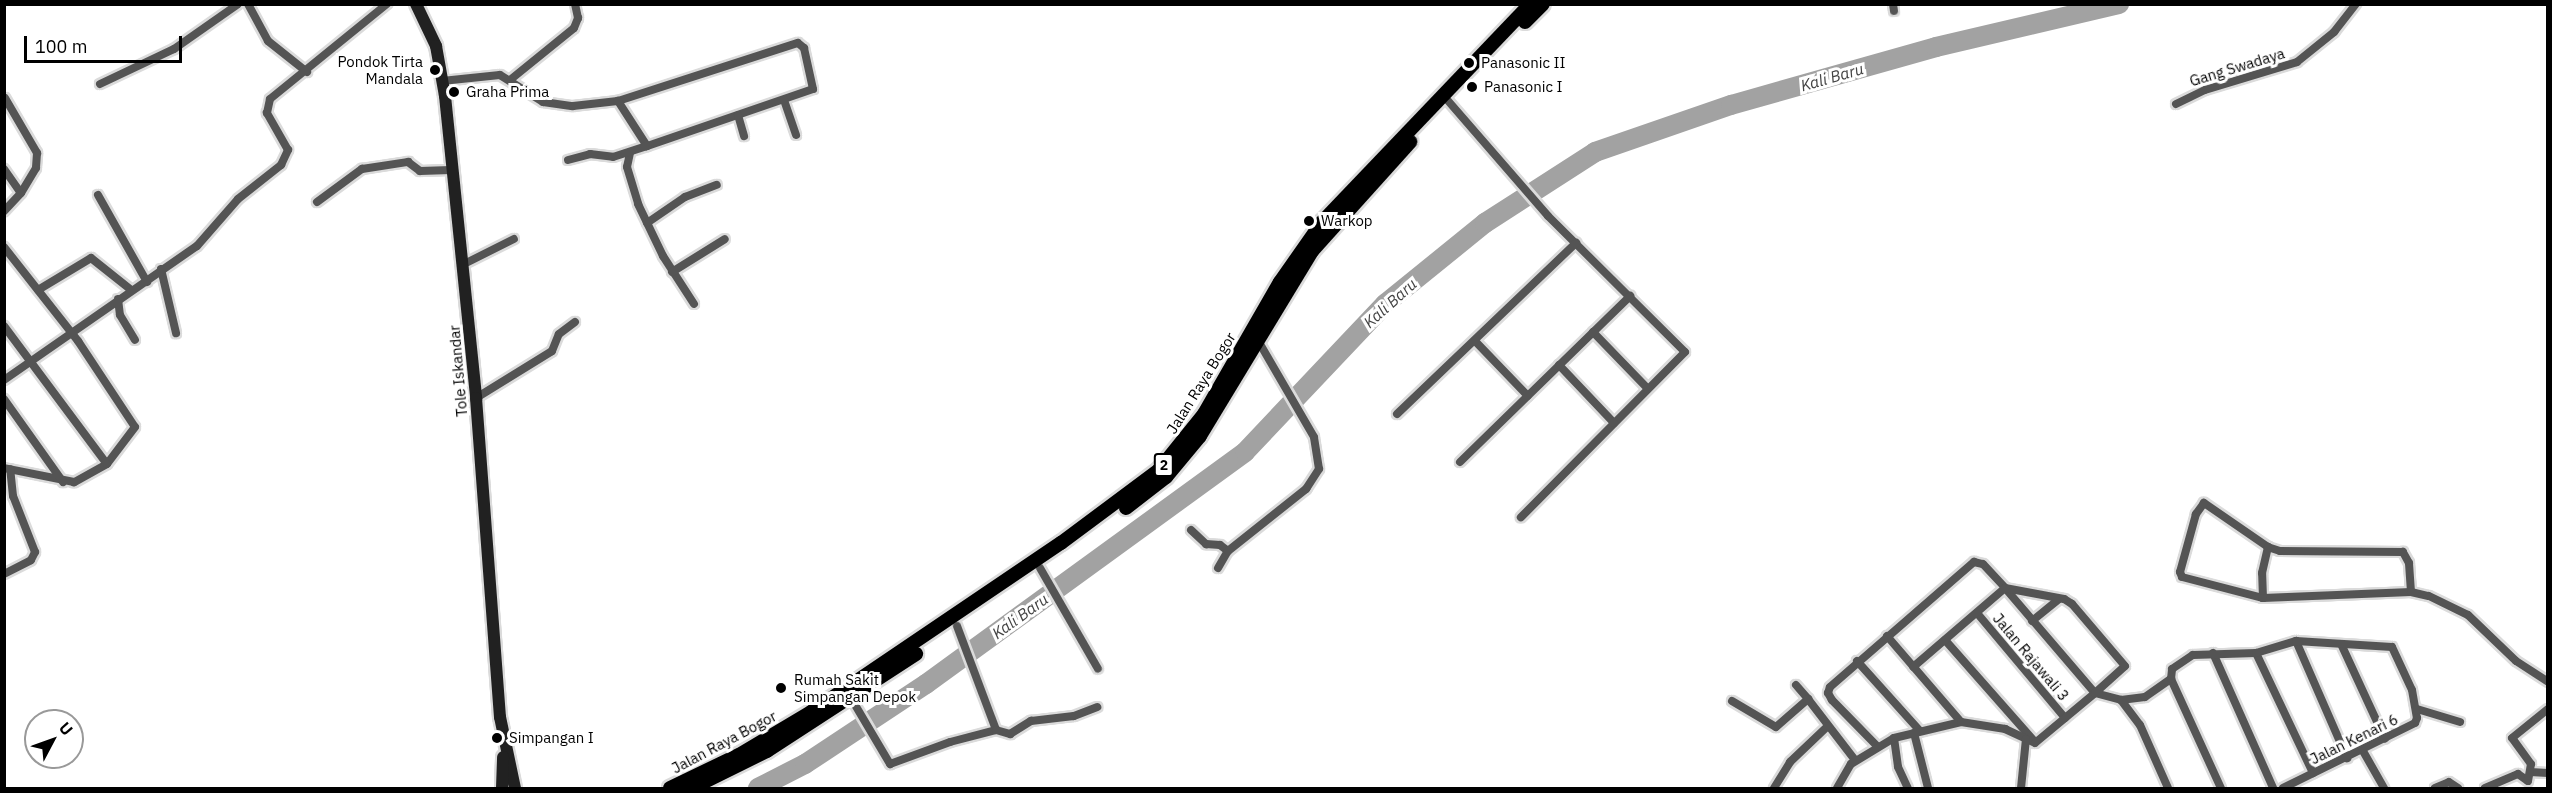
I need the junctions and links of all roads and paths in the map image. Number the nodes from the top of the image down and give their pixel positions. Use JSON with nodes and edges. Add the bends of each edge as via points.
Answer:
{"nodes":[{"id":1,"x":238,"y":4,"type":"edge"},
{"id":2,"x":248,"y":4,"type":"edge"},
{"id":3,"x":387,"y":4,"type":"edge"},
{"id":4,"x":416,"y":4,"type":"edge"},
{"id":5,"x":575,"y":4,"type":"edge"},
{"id":6,"x":1530,"y":4,"type":"edge"},
{"id":7,"x":1543,"y":4,"type":"edge"},
{"id":8,"x":2356,"y":4,"type":"edge"},
{"id":9,"x":307,"y":72,"type":"junction"},
{"id":10,"x":510,"y":80,"type":"junction"},
{"id":11,"x":442,"y":81,"type":"junction"},
{"id":12,"x":100,"y":84,"type":"dead end"},
{"id":13,"x":5,"y":98,"type":"edge"},
{"id":14,"x":1446,"y":98,"type":"junction"},
{"id":15,"x":784,"y":100,"type":"junction"},
{"id":16,"x":618,"y":101,"type":"junction"},
{"id":17,"x":2176,"y":104,"type":"dead end"},
{"id":18,"x":738,"y":115,"type":"junction"},
{"id":19,"x":796,"y":135,"type":"dead end"},
{"id":20,"x":744,"y":136,"type":"dead end"},
{"id":21,"x":647,"y":146,"type":"junction"},
{"id":22,"x":630,"y":153,"type":"junction"},
{"id":23,"x":568,"y":159,"type":"dead end"},
{"id":24,"x":4,"y":169,"type":"edge"},
{"id":25,"x":451,"y":170,"type":"junction"},
{"id":26,"x":717,"y":185,"type":"dead end"},
{"id":27,"x":21,"y":193,"type":"junction"},
{"id":28,"x":98,"y":195,"type":"dead end"},
{"id":29,"x":317,"y":202,"type":"dead end"},
{"id":30,"x":4,"y":211,"type":"edge"},
{"id":31,"x":647,"y":223,"type":"junction"},
{"id":32,"x":514,"y":239,"type":"dead end"},
{"id":33,"x":725,"y":239,"type":"dead end"},
{"id":34,"x":1576,"y":243,"type":"junction"},
{"id":35,"x":4,"y":247,"type":"edge"},
{"id":36,"x":462,"y":265,"type":"junction"},
{"id":37,"x":161,"y":269,"type":"junction"},
{"id":38,"x":672,"y":272,"type":"junction"},
{"id":39,"x":147,"y":282,"type":"junction"},
{"id":40,"x":130,"y":289,"type":"junction"},
{"id":41,"x":38,"y":290,"type":"junction"},
{"id":42,"x":1630,"y":296,"type":"junction"},
{"id":43,"x":118,"y":299,"type":"junction"},
{"id":44,"x":694,"y":304,"type":"dead end"},
{"id":45,"x":575,"y":322,"type":"dead end"},
{"id":46,"x":4,"y":326,"type":"edge"},
{"id":47,"x":1593,"y":332,"type":"junction"},
{"id":48,"x":176,"y":333,"type":"dead end"},
{"id":49,"x":73,"y":334,"type":"junction"},
{"id":50,"x":1255,"y":336,"type":"junction"},
{"id":51,"x":135,"y":340,"type":"dead end"},
{"id":52,"x":1475,"y":341,"type":"junction"},
{"id":53,"x":32,"y":362,"type":"junction"},
{"id":54,"x":1559,"y":365,"type":"junction"},
{"id":55,"x":4,"y":380,"type":"edge"},
{"id":56,"x":1648,"y":389,"type":"junction"},
{"id":57,"x":1528,"y":396,"type":"junction"},
{"id":58,"x":476,"y":398,"type":"junction"},
{"id":59,"x":4,"y":399,"type":"edge"},
{"id":60,"x":1397,"y":414,"type":"dead end"},
{"id":61,"x":1614,"y":423,"type":"junction"},
{"id":62,"x":1460,"y":462,"type":"dead end"},
{"id":63,"x":107,"y":464,"type":"junction"},
{"id":64,"x":7,"y":469,"type":"edge"},
{"id":65,"x":63,"y":482,"type":"junction"},
{"id":66,"x":1521,"y":517,"type":"dead end"},
{"id":67,"x":1191,"y":530,"type":"dead end"},
{"id":68,"x":2268,"y":547,"type":"junction"},
{"id":69,"x":1228,"y":551,"type":"junction"},
{"id":70,"x":1040,"y":568,"type":"junction"},
{"id":71,"x":1218,"y":568,"type":"dead end"},
{"id":72,"x":4,"y":574,"type":"edge"},
{"id":73,"x":2006,"y":588,"type":"junction"},
{"id":74,"x":2410,"y":591,"type":"junction"},
{"id":75,"x":2263,"y":598,"type":"junction"},
{"id":76,"x":2059,"y":599,"type":"junction"},
{"id":77,"x":1977,"y":613,"type":"junction"},
{"id":78,"x":2032,"y":621,"type":"junction"},
{"id":79,"x":959,"y":633,"type":"junction"},
{"id":80,"x":1887,"y":636,"type":"junction"},
{"id":81,"x":1945,"y":640,"type":"junction"},
{"id":82,"x":2296,"y":641,"type":"junction"},
{"id":83,"x":2342,"y":646,"type":"junction"},
{"id":84,"x":2213,"y":653,"type":"junction"},
{"id":85,"x":2256,"y":653,"type":"junction"},
{"id":86,"x":1857,"y":662,"type":"junction"},
{"id":87,"x":1913,"y":668,"type":"junction"},
{"id":88,"x":1098,"y":669,"type":"dead end"},
{"id":89,"x":2171,"y":678,"type":"junction"},
{"id":90,"x":2547,"y":682,"type":"edge"},
{"id":91,"x":1796,"y":685,"type":"dead end"},
{"id":92,"x":2095,"y":693,"type":"junction"},
{"id":93,"x":1808,"y":699,"type":"junction"},
{"id":94,"x":2121,"y":700,"type":"junction"},
{"id":95,"x":1732,"y":701,"type":"dead end"},
{"id":96,"x":854,"y":704,"type":"junction"},
{"id":97,"x":1097,"y":707,"type":"dead end"},
{"id":98,"x":2417,"y":709,"type":"junction"},
{"id":99,"x":2547,"y":709,"type":"edge"},
{"id":100,"x":2065,"y":718,"type":"junction"},
{"id":101,"x":1960,"y":722,"type":"junction"},
{"id":102,"x":2460,"y":722,"type":"dead end"},
{"id":103,"x":1827,"y":726,"type":"junction"},
{"id":104,"x":996,"y":730,"type":"junction"},
{"id":105,"x":1917,"y":732,"type":"junction"},
{"id":106,"x":1894,"y":738,"type":"junction"},
{"id":107,"x":2026,"y":740,"type":"junction"},
{"id":108,"x":2385,"y":740,"type":"junction"},
{"id":109,"x":504,"y":741,"type":"junction"},
{"id":110,"x":2035,"y":743,"type":"junction"},
{"id":111,"x":1878,"y":747,"type":"junction"},
{"id":112,"x":2363,"y":751,"type":"junction"},
{"id":113,"x":2347,"y":758,"type":"junction"},
{"id":114,"x":1855,"y":760,"type":"junction"},
{"id":115,"x":2313,"y":773,"type":"junction"},
{"id":116,"x":2547,"y":773,"type":"edge"},
{"id":117,"x":2528,"y":780,"type":"edge"},
{"id":118,"x":502,"y":789,"type":"edge"},
{"id":119,"x":514,"y":789,"type":"edge"},
{"id":120,"x":670,"y":789,"type":"edge"},
{"id":121,"x":692,"y":789,"type":"edge"},
{"id":122,"x":1774,"y":789,"type":"edge"},
{"id":123,"x":1837,"y":789,"type":"edge"},
{"id":124,"x":1908,"y":789,"type":"edge"},
{"id":125,"x":1928,"y":789,"type":"edge"},
{"id":126,"x":2021,"y":789,"type":"edge"},
{"id":127,"x":2168,"y":789,"type":"edge"},
{"id":128,"x":2221,"y":789,"type":"edge"},
{"id":129,"x":2273,"y":789,"type":"edge"},
{"id":130,"x":2283,"y":789,"type":"edge"},
{"id":131,"x":2384,"y":789,"type":"edge"},
{"id":132,"x":2435,"y":789,"type":"edge"},
{"id":133,"x":2458,"y":789,"type":"edge"},
{"id":134,"x":2485,"y":789,"type":"edge"}],
"edges":[{"from":1,"to":12,"type":"street","via":[[174,49]]},
{"from":2,"to":9,"type":"street","via":[[268,41]]},
{"from":3,"to":9,"type":"street"},
{"from":4,"to":11,"type":"main road","name":"Tole Iskandar","via":[[436,46]]},
{"from":5,"to":10,"type":"street","via":[[578,18],[574,28]]},
{"from":6,"to":14,"type":"highway","name":"Jalan Raya Bogor","number":"2"},
{"from":7,"to":14,"type":"highway","name":"Jalan Raya Bogor","number":"2"},
{"from":8,"to":17,"type":"street","name":"Gang Swadaya","via":[[2334,32],[2297,62],[2205,90]]},
{"from":9,"to":37,"type":"street","via":[[276,93],[267,107],[287,146],[287,157],[238,199],[197,246]]},
{"from":10,"to":11,"type":"street","via":[[494,75]]},
{"from":10,"to":16,"type":"street","via":[[531,97],[549,103],[573,106]]},
{"from":11,"to":25,"type":"main road","name":"Tole Iskandar"},
{"from":13,"to":27,"type":"street","via":[[37,153],[36,168]]},
{"from":14,"to":34,"type":"street"},
{"from":14,"to":50,"type":"highway","name":"Jalan Raya Bogor","number":"2","via":[[1305,244]]},
{"from":15,"to":16,"type":"street","via":[[813,89],[804,48],[798,43]]},
{"from":15,"to":18,"type":"street"},
{"from":15,"to":19,"type":"street"},
{"from":16,"to":21,"type":"street"},
{"from":18,"to":20,"type":"street"},
{"from":18,"to":21,"type":"street"},
{"from":21,"to":22,"type":"street"},
{"from":22,"to":23,"type":"street"},
{"from":22,"to":31,"type":"street","via":[[627,167]]},
{"from":24,"to":27,"type":"street"},
{"from":25,"to":29,"type":"street","via":[[420,171],[408,162],[362,169]]},
{"from":25,"to":36,"type":"main road","name":"Tole Iskandar"},
{"from":26,"to":31,"type":"street","via":[[685,197]]},
{"from":27,"to":30,"type":"street"},
{"from":28,"to":39,"type":"street"},
{"from":31,"to":38,"type":"street"},
{"from":32,"to":36,"type":"street"},
{"from":33,"to":38,"type":"street"},
{"from":34,"to":42,"type":"street"},
{"from":34,"to":52,"type":"street"},
{"from":35,"to":41,"type":"street"},
{"from":36,"to":58,"type":"main road","name":"Tole Iskandar"},
{"from":37,"to":39,"type":"street"},
{"from":37,"to":48,"type":"street"},
{"from":38,"to":44,"type":"street"},
{"from":39,"to":40,"type":"street"},
{"from":40,"to":41,"type":"street","via":[[92,258]]},
{"from":40,"to":43,"type":"street"},
{"from":41,"to":49,"type":"street"},
{"from":42,"to":47,"type":"street"},
{"from":42,"to":56,"type":"street","via":[[1685,352]]},
{"from":43,"to":49,"type":"street"},
{"from":43,"to":51,"type":"street","via":[[120,315]]},
{"from":45,"to":58,"type":"street","via":[[559,334],[552,351]]},
{"from":46,"to":53,"type":"street"},
{"from":47,"to":54,"type":"street"},
{"from":47,"to":56,"type":"street"},
{"from":49,"to":53,"type":"street"},
{"from":49,"to":63,"type":"street","via":[[135,424],[134,431]]},
{"from":50,"to":69,"type":"street","via":[[1318,451],[1315,478]]},
{"from":50,"to":70,"type":"highway","name":"Jalan Raya Bogor","number":"2","via":[[1213,418],[1173,470],[1149,492]]},
{"from":50,"to":120,"type":"highway","name":"Jalan Raya Bogor","number":"2","via":[[1192,432],[1145,482],[811,712],[739,755]]},
{"from":52,"to":57,"type":"street"},
{"from":52,"to":60,"type":"street"},
{"from":53,"to":55,"type":"street"},
{"from":53,"to":63,"type":"street"},
{"from":54,"to":57,"type":"street"},
{"from":54,"to":61,"type":"street"},
{"from":56,"to":61,"type":"street"},
{"from":57,"to":62,"type":"street"},
{"from":58,"to":109,"type":"main road","name":"Tole Iskandar"},
{"from":59,"to":65,"type":"street"},
{"from":61,"to":66,"type":"street"},
{"from":63,"to":65,"type":"street","via":[[88,476]]},
{"from":64,"to":65,"type":"street"},
{"from":64,"to":72,"type":"street","via":[[35,552],[30,560]]},
{"from":67,"to":69,"type":"street","via":[[1206,544],[1220,545]]},
{"from":68,"to":74,"type":"street","via":[[2280,551],[2403,552],[2409,563]]},
{"from":68,"to":75,"type":"street","via":[[2262,573]]},
{"from":68,"to":75,"type":"street","via":[[2204,503],[2196,514],[2180,572],[2182,577]]},
{"from":69,"to":71,"type":"street"},
{"from":70,"to":79,"type":"highway","name":"Jalan Raya Bogor","number":"2"},
{"from":70,"to":88,"type":"street"},
{"from":73,"to":76,"type":"street"},
{"from":73,"to":77,"type":"street"},
{"from":73,"to":78,"type":"street"},
{"from":73,"to":80,"type":"street","via":[[1983,564],[1974,562]]},
{"from":74,"to":75,"type":"street"},
{"from":74,"to":90,"type":"street","via":[[2454,606],[2516,661]]},
{"from":76,"to":78,"type":"street"},
{"from":76,"to":92,"type":"street","via":[[2081,612],[2124,663],[2123,669]]},
{"from":77,"to":81,"type":"street"},
{"from":77,"to":100,"type":"street","name":"Jalan Rajawali 3"},
{"from":78,"to":92,"type":"street"},
{"from":79,"to":96,"type":"highway","name":"Jalan Raya Bogor","number":"2"},
{"from":79,"to":104,"type":"street"},
{"from":80,"to":86,"type":"street"},
{"from":80,"to":87,"type":"street"},
{"from":81,"to":87,"type":"street"},
{"from":81,"to":110,"type":"street"},
{"from":82,"to":83,"type":"street"},
{"from":82,"to":85,"type":"street"},
{"from":82,"to":113,"type":"street"},
{"from":83,"to":98,"type":"street","name":"Jalan Kenari 6","via":[[2392,647]]},
{"from":83,"to":108,"type":"street"},
{"from":84,"to":85,"type":"street"},
{"from":84,"to":89,"type":"street","via":[[2193,655],[2180,662],[2172,669]]},
{"from":84,"to":129,"type":"street"},
{"from":85,"to":115,"type":"street"},
{"from":86,"to":105,"type":"street"},
{"from":86,"to":111,"type":"street","via":[[1828,693]]},
{"from":87,"to":101,"type":"street"},
{"from":89,"to":94,"type":"street","via":[[2145,697]]},
{"from":89,"to":128,"type":"street"},
{"from":91,"to":93,"type":"street"},
{"from":92,"to":94,"type":"street"},
{"from":92,"to":100,"type":"street"},
{"from":93,"to":95,"type":"street","via":[[1776,727]]},
{"from":93,"to":103,"type":"street"},
{"from":94,"to":127,"type":"street","via":[[2140,725]]},
{"from":96,"to":104,"type":"street","via":[[890,764],[930,747]]},
{"from":96,"to":121,"type":"highway","name":"Jalan Raya Bogor","number":"2"},
{"from":97,"to":104,"type":"street","via":[[1074,716],[1031,721],[1010,734]]},
{"from":98,"to":102,"type":"street"},
{"from":98,"to":108,"type":"street","name":"Jalan Kenari 6","via":[[2415,723]]},
{"from":99,"to":117,"type":"street","via":[[2512,738],[2531,764]]},
{"from":100,"to":110,"type":"street"},
{"from":101,"to":105,"type":"street"},
{"from":101,"to":107,"type":"street","via":[[2005,729]]},
{"from":103,"to":114,"type":"street"},
{"from":103,"to":122,"type":"street","via":[[1790,762]]},
{"from":105,"to":106,"type":"street"},
{"from":105,"to":125,"type":"street"},
{"from":106,"to":111,"type":"street"},
{"from":106,"to":124,"type":"street","via":[[1898,767]]},
{"from":107,"to":110,"type":"street"},
{"from":107,"to":126,"type":"street"},
{"from":108,"to":112,"type":"street","name":"Jalan Kenari 6"},
{"from":109,"to":118,"type":"main road","name":"Tole Iskandar"},
{"from":109,"to":119,"type":"main road","name":"Tole Iskandar"},
{"from":111,"to":114,"type":"street"},
{"from":112,"to":113,"type":"street","name":"Jalan Kenari 6"},
{"from":112,"to":131,"type":"street"},
{"from":113,"to":115,"type":"street","name":"Jalan Kenari 6"},
{"from":114,"to":123,"type":"street"},
{"from":115,"to":130,"type":"street","name":"Jalan Kenari 6"},
{"from":116,"to":117,"type":"street"},
{"from":117,"to":134,"type":"street","via":[[2518,774]]},
{"from":132,"to":133,"type":"street","via":[[2449,782]]}]}
